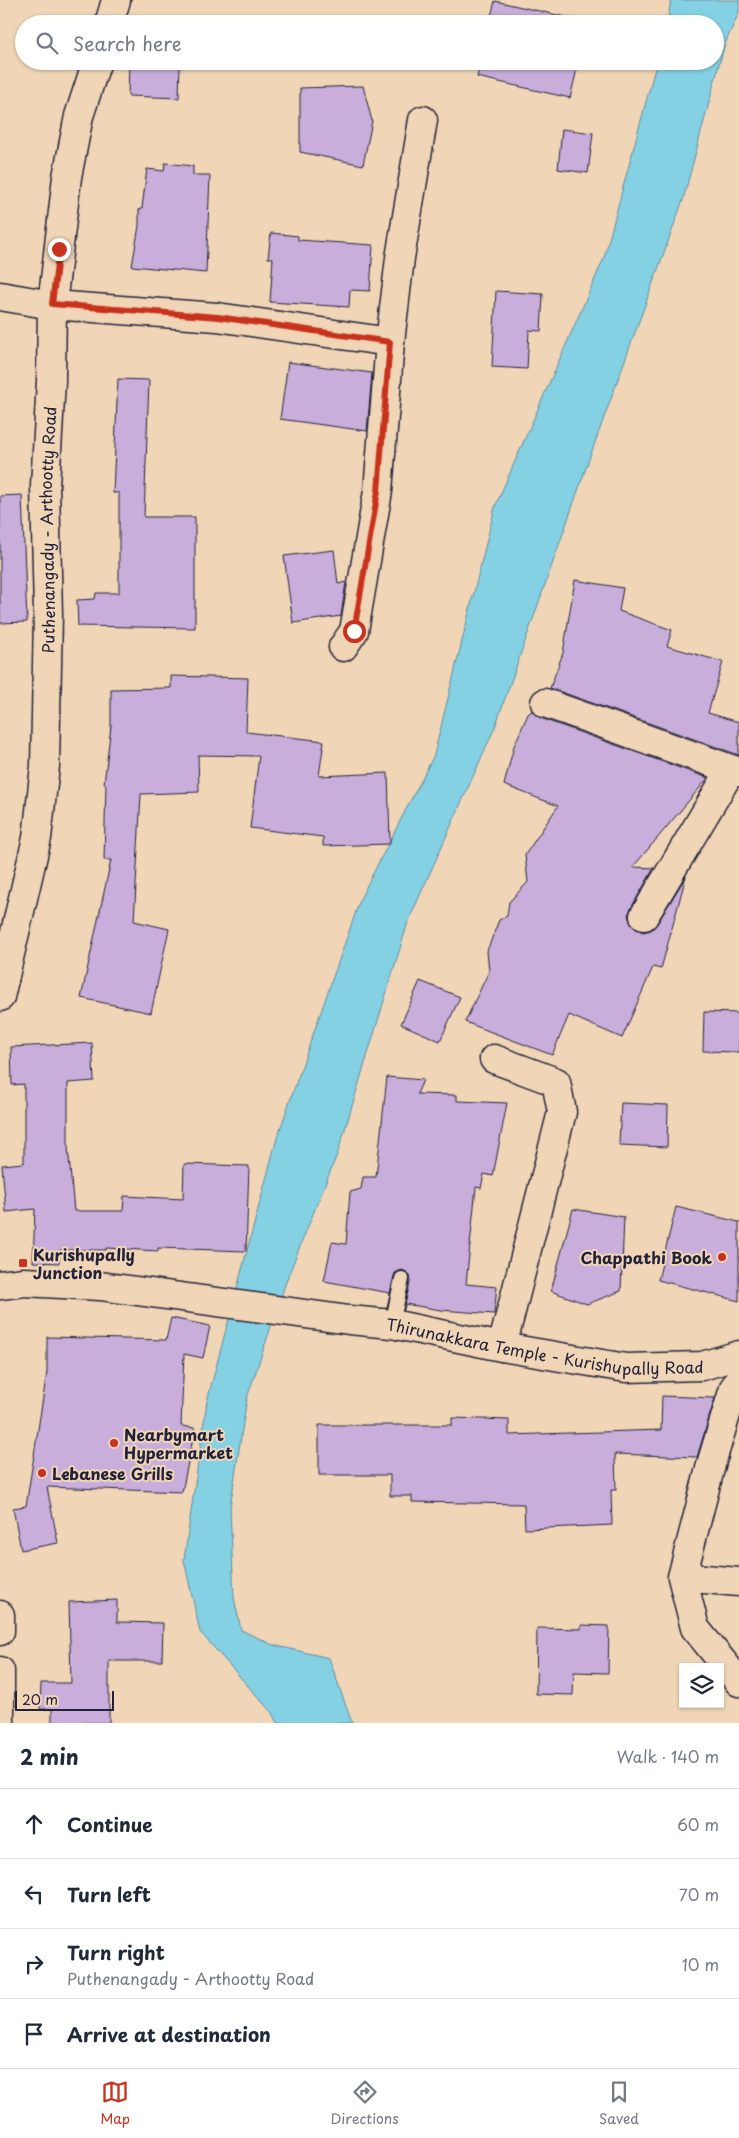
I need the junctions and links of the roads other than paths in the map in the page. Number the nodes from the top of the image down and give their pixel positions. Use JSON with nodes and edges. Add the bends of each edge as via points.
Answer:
{"nodes":[{"id":1,"x":116,"y":0,"type":"edge"},
{"id":2,"x":112,"y":15,"type":"edge"},
{"id":3,"x":94,"y":70,"type":"edge"},
{"id":4,"x":423,"y":120,"type":"dead end"},
{"id":5,"x":0,"y":296,"type":"edge"},
{"id":6,"x":52,"y":304,"type":"junction"},
{"id":7,"x":390,"y":342,"type":"junction"},
{"id":8,"x":343,"y":647,"type":"dead end"},
{"id":9,"x":545,"y":703,"type":"dead end"},
{"id":10,"x":735,"y":771,"type":"edge"},
{"id":11,"x":644,"y":916,"type":"dead end"},
{"id":12,"x":0,"y":997,"type":"edge"},
{"id":13,"x":494,"y":1059,"type":"dead end"},
{"id":14,"x":402,"y":1279,"type":"dead end"},
{"id":15,"x":0,"y":1285,"type":"edge"},
{"id":16,"x":392,"y":1324,"type":"junction"},
{"id":17,"x":502,"y":1347,"type":"junction"},
{"id":18,"x":739,"y":1355,"type":"edge"},
{"id":19,"x":739,"y":1381,"type":"edge"},
{"id":20,"x":682,"y":1577,"type":"junction"},
{"id":21,"x":739,"y":1582,"type":"edge"},
{"id":22,"x":0,"y":1615,"type":"edge"},
{"id":23,"x":0,"y":1631,"type":"edge"},
{"id":24,"x":0,"y":1670,"type":"edge"},
{"id":25,"x":739,"y":1682,"type":"edge"},
{"id":26,"x":0,"y":1723,"type":"edge"}],
"edges":[{"from":1,"to":2,"type":"street"},
{"from":3,"to":6,"type":"street","name":"Puthenangady - Arthootty Road","via":[[79,116],[67,177]]},
{"from":4,"to":7,"type":"street"},
{"from":5,"to":6,"type":"street"},
{"from":6,"to":7,"type":"street","via":[[218,317]]},
{"from":6,"to":12,"type":"street","name":"Puthenangady - Arthootty Road","via":[[45,486],[48,614],[45,766],[37,838]]},
{"from":7,"to":8,"type":"street","via":[[378,491],[354,631]]},
{"from":9,"to":10,"type":"street"},
{"from":10,"to":11,"type":"street"},
{"from":13,"to":17,"type":"street","via":[[556,1082],[562,1112]]},
{"from":14,"to":16,"type":"lane"},
{"from":15,"to":16,"type":"street","name":"Thirunakkara Temple - Kurishupally Road","via":[[24,1282],[100,1286]]},
{"from":16,"to":17,"type":"street","name":"Thirunakkara Temple - Kurishupally Road"},
{"from":17,"to":18,"type":"street","name":"Thirunakkara Temple - Kurishupally Road","via":[[626,1368],[702,1366]]},
{"from":19,"to":20,"type":"street","via":[[712,1461]]},
{"from":20,"to":21,"type":"street"},
{"from":20,"to":25,"type":"street","via":[[695,1628]]},
{"from":22,"to":23,"type":"street"},
{"from":24,"to":26,"type":"street"}]}
